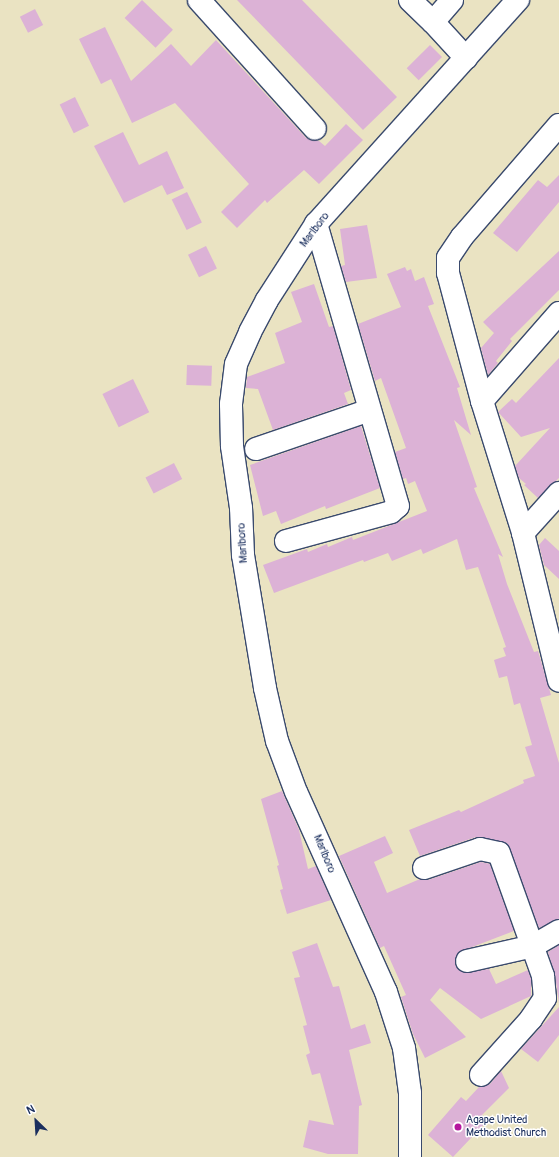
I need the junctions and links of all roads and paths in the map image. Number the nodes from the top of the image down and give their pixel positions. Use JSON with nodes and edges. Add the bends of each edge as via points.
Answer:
{"nodes":[{"id":1,"x":199,"y":0,"type":"edge"},
{"id":2,"x":410,"y":0,"type":"edge"},
{"id":3,"x":452,"y":0,"type":"edge"},
{"id":4,"x":518,"y":0,"type":"edge"},
{"id":5,"x":433,"y":22,"type":"junction"},
{"id":6,"x":466,"y":58,"type":"junction"},
{"id":7,"x":559,"y":125,"type":"edge"},
{"id":8,"x":315,"y":128,"type":"dead end"},
{"id":9,"x":316,"y":224,"type":"junction"},
{"id":10,"x":559,"y":313,"type":"edge"},
{"id":11,"x":482,"y":401,"type":"junction"},
{"id":12,"x":370,"y":410,"type":"junction"},
{"id":13,"x":256,"y":449,"type":"dead end"},
{"id":14,"x":559,"y":493,"type":"edge"},
{"id":15,"x":523,"y":533,"type":"junction"},
{"id":16,"x":286,"y":541,"type":"dead end"},
{"id":17,"x":559,"y":681,"type":"edge"},
{"id":18,"x":424,"y":868,"type":"dead end"},
{"id":19,"x":559,"y":931,"type":"edge"},
{"id":20,"x":533,"y":946,"type":"junction"},
{"id":21,"x":467,"y":962,"type":"dead end"},
{"id":22,"x":481,"y":1075,"type":"dead end"},
{"id":23,"x":410,"y":1157,"type":"edge"}],
"edges":[{"from":1,"to":8,"type":"street"},
{"from":2,"to":5,"type":"street"},
{"from":3,"to":5,"type":"street"},
{"from":4,"to":6,"type":"street","name":"Marlboro"},
{"from":5,"to":6,"type":"street"},
{"from":6,"to":9,"type":"street","name":"Marlboro"},
{"from":7,"to":11,"type":"street","via":[[462,237],[448,258],[448,273]]},
{"from":9,"to":12,"type":"street"},
{"from":9,"to":23,"type":"street","name":"Marlboro","via":[[267,300],[236,364],[231,404],[233,465],[241,508],[243,555],[253,618],[277,742],[296,792],[386,992],[404,1048],[410,1094]]},
{"from":10,"to":11,"type":"street"},
{"from":11,"to":15,"type":"street"},
{"from":12,"to":13,"type":"street"},
{"from":12,"to":16,"type":"street","via":[[398,506],[391,512]]},
{"from":14,"to":15,"type":"street"},
{"from":15,"to":17,"type":"street"},
{"from":18,"to":20,"type":"street","via":[[480,849],[499,853]]},
{"from":19,"to":20,"type":"street"},
{"from":20,"to":21,"type":"street"},
{"from":20,"to":22,"type":"street","via":[[543,976],[545,998],[531,1019]]}]}
